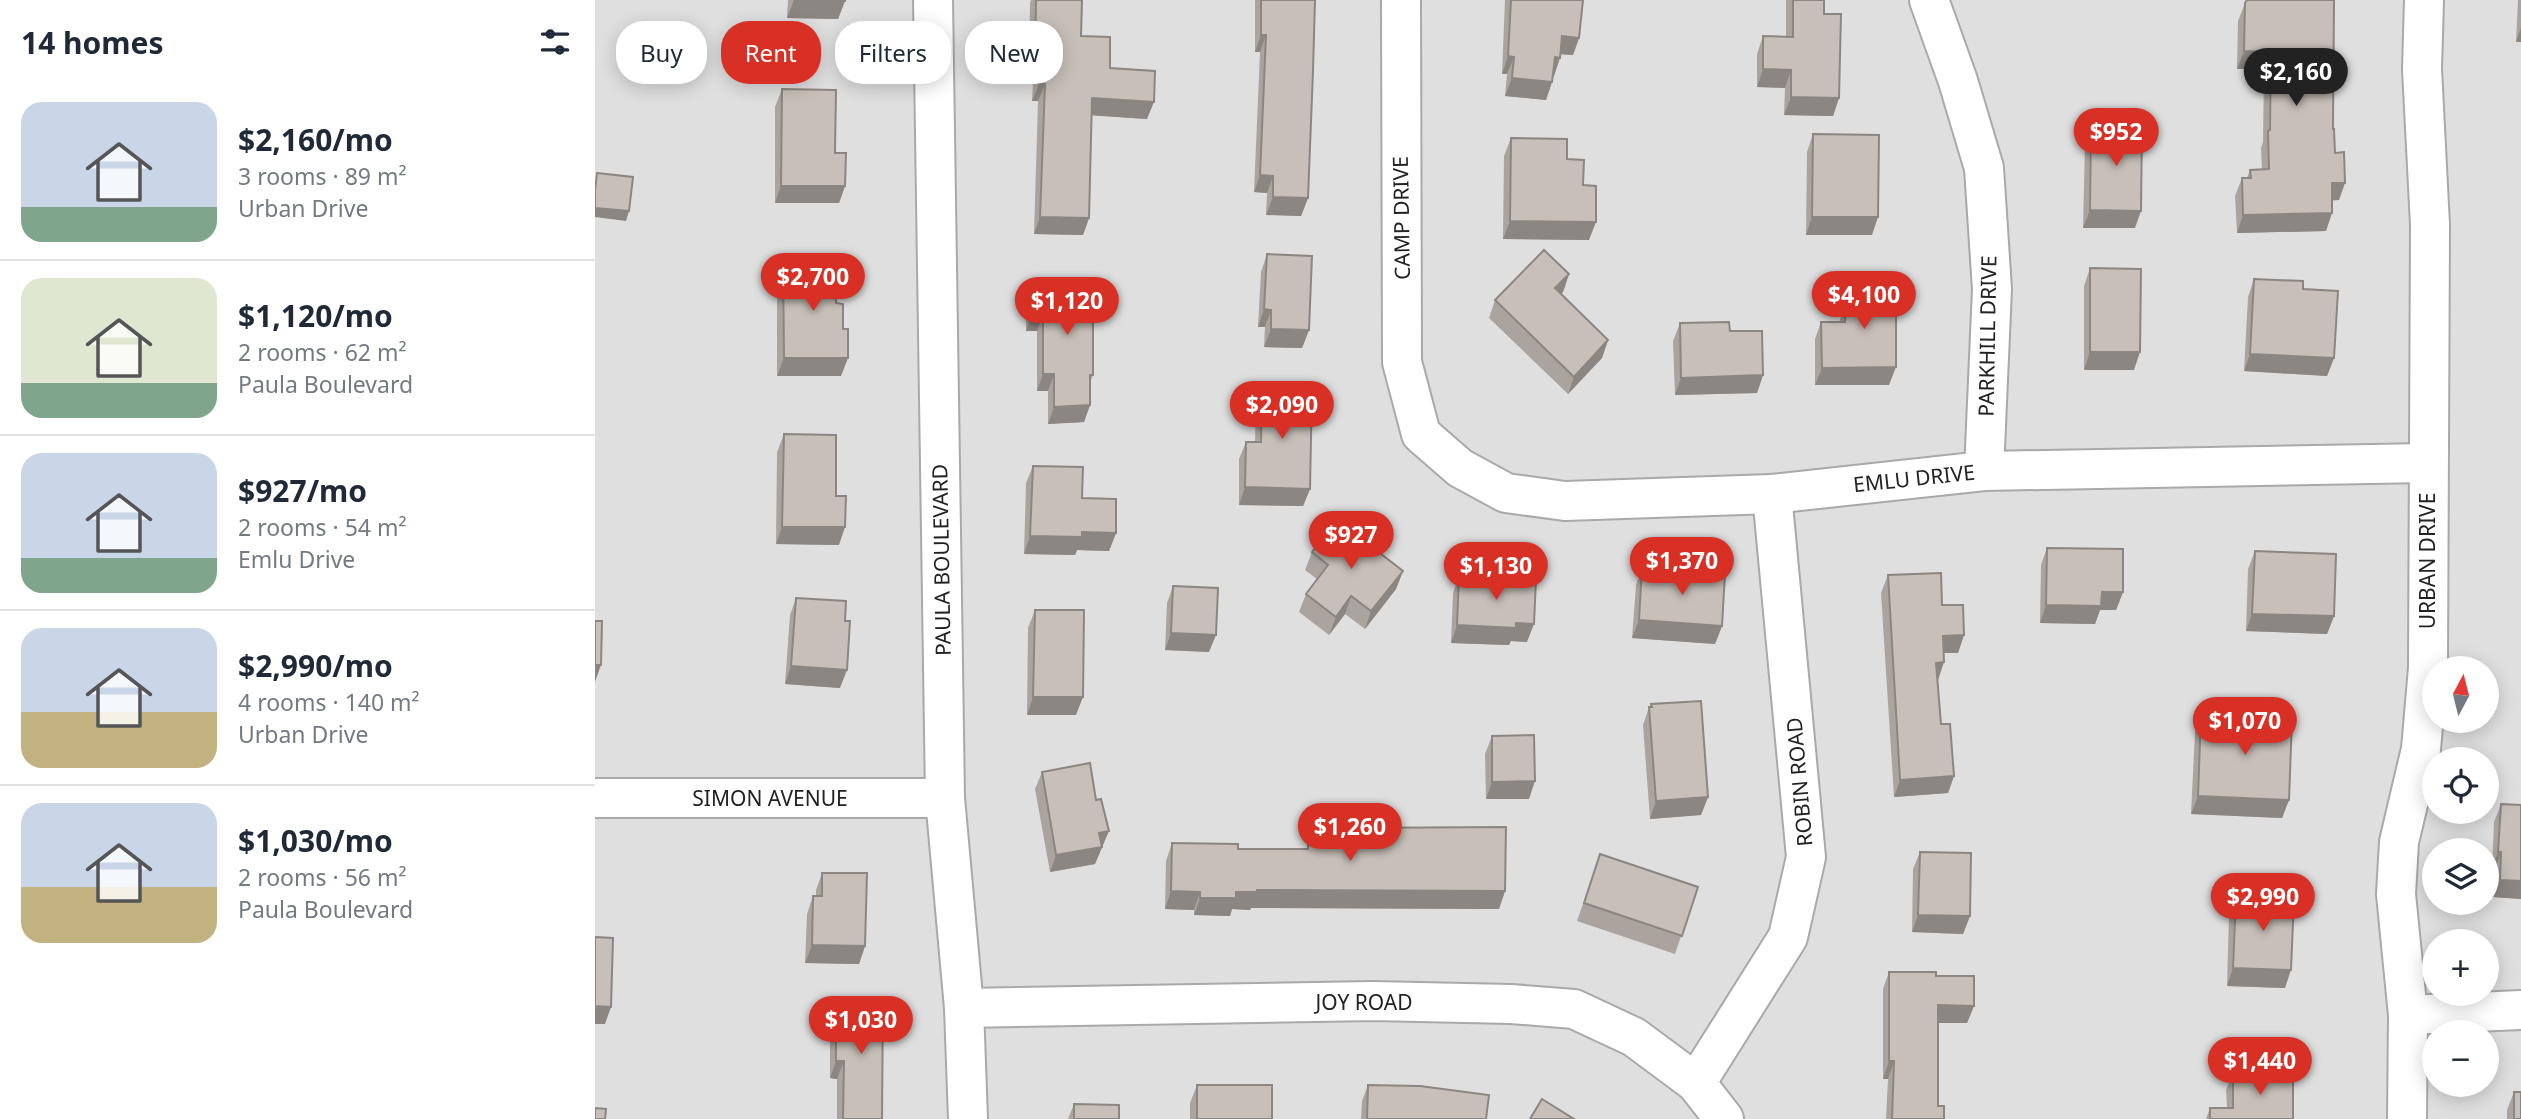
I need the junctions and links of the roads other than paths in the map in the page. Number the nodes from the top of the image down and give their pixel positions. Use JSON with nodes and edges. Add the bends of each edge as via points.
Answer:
{"nodes":[{"id":1,"x":933,"y":0,"type":"edge"},
{"id":2,"x":1401,"y":0,"type":"edge"},
{"id":3,"x":1929,"y":0,"type":"edge"},
{"id":4,"x":2424,"y":0,"type":"edge"},
{"id":5,"x":1421,"y":434,"type":"joint"},
{"id":6,"x":2427,"y":463,"type":"junction"},
{"id":7,"x":1984,"y":471,"type":"junction"},
{"id":8,"x":1772,"y":494,"type":"junction"},
{"id":9,"x":595,"y":798,"type":"edge"},
{"id":10,"x":945,"y":798,"type":"junction"},
{"id":11,"x":964,"y":1008,"type":"junction"},
{"id":12,"x":2521,"y":1010,"type":"edge"},
{"id":13,"x":2408,"y":1015,"type":"junction"},
{"id":14,"x":1696,"y":1083,"type":"junction"},
{"id":15,"x":968,"y":1119,"type":"edge"},
{"id":16,"x":1724,"y":1119,"type":"edge"},
{"id":17,"x":2407,"y":1119,"type":"edge"}],
"edges":[{"from":1,"to":10,"type":"street","name":"PAULA BOULEVARD"},
{"from":2,"to":5,"type":"street","name":"CAMP DRIVE","via":[[1402,362]]},
{"from":3,"to":7,"type":"street","name":"PARKHILL DRIVE","via":[[1984,168],[1992,289]]},
{"from":4,"to":6,"type":"street","name":"URBAN DRIVE","via":[[2422,69],[2430,225]]},
{"from":5,"to":8,"type":"street","name":"EMLU DRIVE","via":[[1460,468],[1506,493],[1565,500]]},
{"from":6,"to":7,"type":"street","name":"EMLU DRIVE"},
{"from":6,"to":13,"type":"street","name":"URBAN DRIVE","via":[[2428,668],[2421,749],[2399,842],[2396,894]]},
{"from":7,"to":8,"type":"street","name":"EMLU DRIVE"},
{"from":8,"to":14,"type":"street","name":"ROBIN ROAD","via":[[1806,858],[1788,937]]},
{"from":9,"to":10,"type":"street","name":"SIMON AVENUE"},
{"from":10,"to":11,"type":"street","name":"PAULA BOULEVARD"},
{"from":11,"to":14,"type":"street","name":"JOY ROAD","via":[[1373,1001],[1574,1009],[1634,1037]]},
{"from":11,"to":15,"type":"street","name":"PAULA BOULEVARD"},
{"from":12,"to":13,"type":"street"},
{"from":13,"to":17,"type":"street","name":"URBAN DRIVE"},
{"from":14,"to":16,"type":"street","name":"JOY ROAD"}]}
